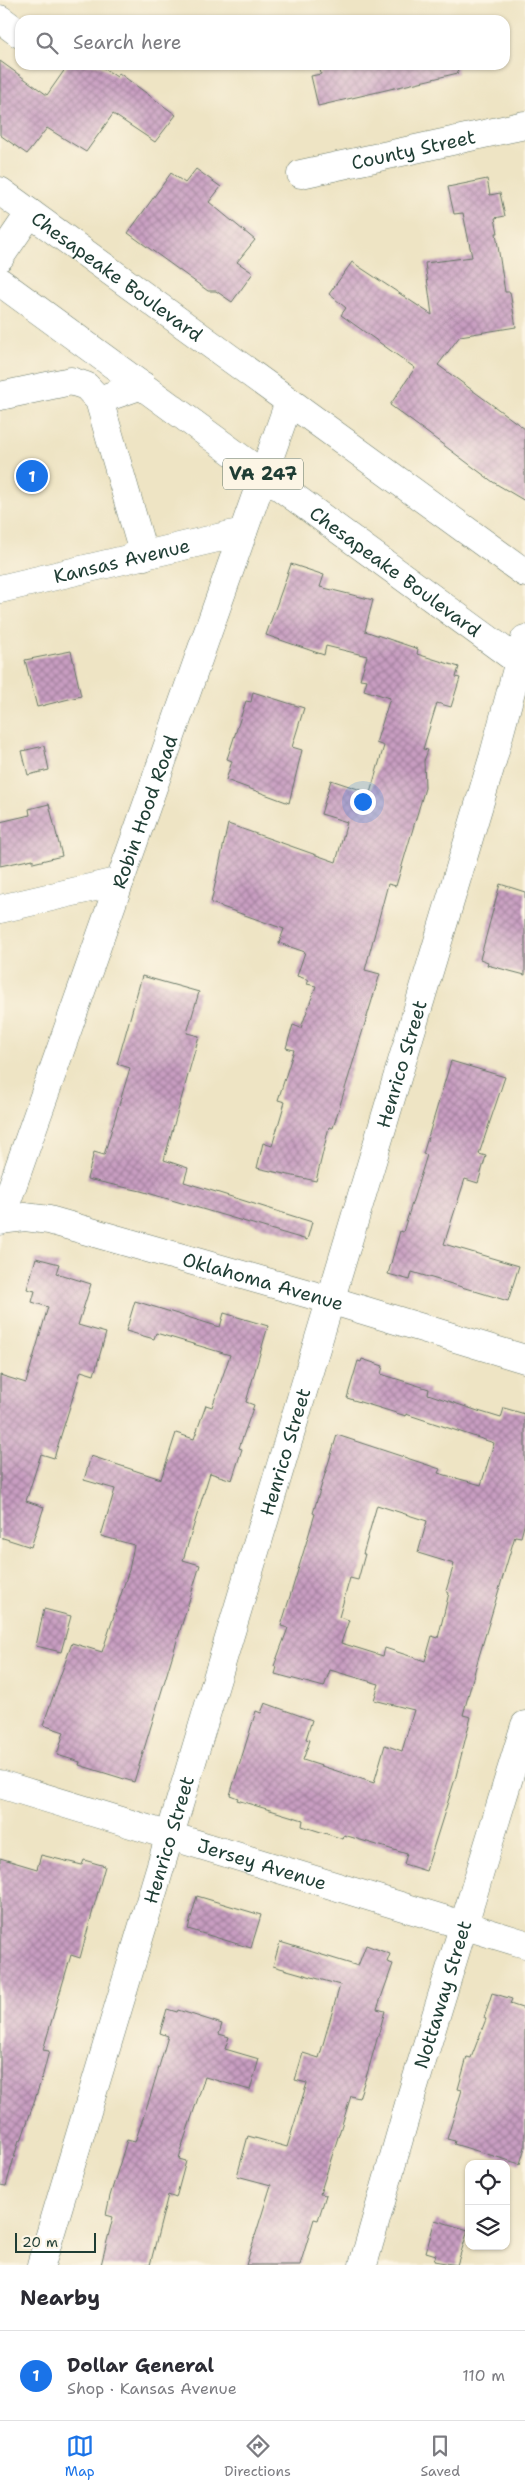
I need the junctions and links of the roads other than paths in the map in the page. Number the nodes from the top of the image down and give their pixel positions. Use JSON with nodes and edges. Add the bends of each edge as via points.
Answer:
{"nodes":[{"id":1,"x":0,"y":19,"type":"edge"},
{"id":2,"x":15,"y":30,"type":"edge"},
{"id":3,"x":525,"y":125,"type":"edge"},
{"id":4,"x":301,"y":174,"type":"dead end"},
{"id":5,"x":0,"y":191,"type":"edge"},
{"id":6,"x":30,"y":213,"type":"junction"},
{"id":7,"x":0,"y":257,"type":"edge"},
{"id":8,"x":0,"y":282,"type":"edge"},
{"id":9,"x":81,"y":341,"type":"junction"},
{"id":10,"x":142,"y":386,"type":"junction"},
{"id":11,"x":92,"y":393,"type":"junction"},
{"id":12,"x":0,"y":396,"type":"edge"},
{"id":13,"x":289,"y":402,"type":"junction"},
{"id":14,"x":263,"y":474,"type":"junction"},
{"id":15,"x":243,"y":532,"type":"junction"},
{"id":16,"x":144,"y":556,"type":"junction"},
{"id":17,"x":525,"y":573,"type":"edge"},
{"id":18,"x":0,"y":589,"type":"edge"},
{"id":19,"x":523,"y":656,"type":"edge"},
{"id":20,"x":120,"y":881,"type":"junction"},
{"id":21,"x":0,"y":909,"type":"edge"},
{"id":22,"x":0,"y":1220,"type":"edge"},
{"id":23,"x":330,"y":1300,"type":"junction"},
{"id":24,"x":525,"y":1359,"type":"edge"},
{"id":25,"x":525,"y":1725,"type":"edge"},
{"id":26,"x":0,"y":1784,"type":"edge"},
{"id":27,"x":168,"y":1835,"type":"junction"},
{"id":28,"x":464,"y":1925,"type":"junction"},
{"id":29,"x":525,"y":1944,"type":"edge"},
{"id":30,"x":41,"y":2265,"type":"edge"},
{"id":31,"x":363,"y":2265,"type":"edge"}],
"edges":[{"from":1,"to":2,"type":"street"},
{"from":3,"to":4,"type":"street","name":"County Street"},
{"from":5,"to":6,"type":"street","name":"Chesapeake Boulevard"},
{"from":6,"to":7,"type":"street"},
{"from":6,"to":13,"type":"street","name":"Chesapeake Boulevard"},
{"from":8,"to":9,"type":"street","name":"Chesapeake Boulevard","number":"VA 247"},
{"from":9,"to":10,"type":"street","name":"Chesapeake Boulevard","number":"VA 247"},
{"from":9,"to":11,"type":"street"},
{"from":10,"to":11,"type":"street"},
{"from":10,"to":14,"type":"street","name":"Chesapeake Boulevard","number":"VA 247"},
{"from":11,"to":12,"type":"street","via":[[71,381]]},
{"from":11,"to":16,"type":"street"},
{"from":13,"to":14,"type":"street","name":"Robin Hood Road"},
{"from":13,"to":17,"type":"street","name":"Chesapeake Boulevard"},
{"from":14,"to":15,"type":"street","name":"Robin Hood Road"},
{"from":14,"to":19,"type":"street","name":"Chesapeake Boulevard","number":"VA 247"},
{"from":15,"to":16,"type":"street","name":"Kansas Avenue"},
{"from":15,"to":20,"type":"street","name":"Robin Hood Road"},
{"from":16,"to":18,"type":"street","name":"Kansas Avenue"},
{"from":19,"to":23,"type":"street","name":"Henrico Street"},
{"from":20,"to":21,"type":"street"},
{"from":20,"to":22,"type":"street","name":"Robin Hood Road"},
{"from":22,"to":23,"type":"street","name":"Oklahoma Avenue","via":[[25,1217],[49,1220]]},
{"from":23,"to":24,"type":"street","name":"Oklahoma Avenue"},
{"from":23,"to":27,"type":"street","name":"Henrico Street"},
{"from":25,"to":28,"type":"street","name":"Nottaway Street"},
{"from":26,"to":27,"type":"street","name":"Jersey Avenue"},
{"from":27,"to":28,"type":"street","name":"Jersey Avenue"},
{"from":27,"to":30,"type":"street","name":"Henrico Street"},
{"from":28,"to":29,"type":"street","name":"Jersey Avenue"},
{"from":28,"to":31,"type":"street","name":"Nottaway Street"}]}
